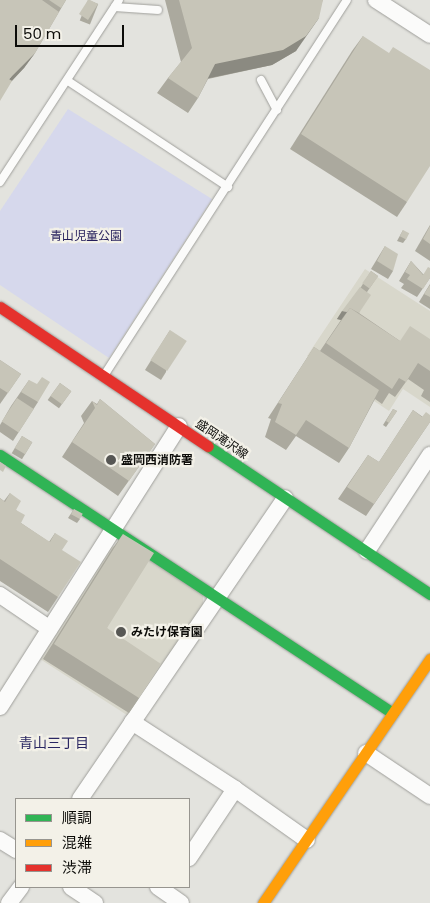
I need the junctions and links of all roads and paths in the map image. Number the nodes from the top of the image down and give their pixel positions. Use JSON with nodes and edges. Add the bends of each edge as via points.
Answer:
{"nodes":[{"id":1,"x":348,"y":0,"type":"edge"},
{"id":2,"x":376,"y":0,"type":"edge"},
{"id":3,"x":117,"y":4,"type":"edge"},
{"id":4,"x":158,"y":10,"type":"dead end"},
{"id":5,"x":430,"y":35,"type":"edge"},
{"id":6,"x":261,"y":80,"type":"dead end"},
{"id":7,"x":68,"y":81,"type":"junction"},
{"id":8,"x":277,"y":110,"type":"junction"},
{"id":9,"x":0,"y":182,"type":"edge"},
{"id":10,"x":228,"y":187,"type":"junction"},
{"id":11,"x":0,"y":306,"type":"edge"},
{"id":12,"x":104,"y":376,"type":"junction"},
{"id":13,"x":179,"y":426,"type":"junction"},
{"id":14,"x":430,"y":454,"type":"edge"},
{"id":15,"x":0,"y":455,"type":"edge"},
{"id":16,"x":285,"y":498,"type":"junction"},
{"id":17,"x":115,"y":527,"type":"junction"},
{"id":18,"x":367,"y":551,"type":"junction"},
{"id":19,"x":430,"y":594,"type":"edge"},
{"id":20,"x":0,"y":595,"type":"edge"},
{"id":21,"x":218,"y":596,"type":"junction"},
{"id":22,"x":50,"y":629,"type":"junction"},
{"id":23,"x":430,"y":659,"type":"edge"},
{"id":24,"x":0,"y":707,"type":"edge"},
{"id":25,"x":394,"y":713,"type":"junction"},
{"id":26,"x":132,"y":722,"type":"junction"},
{"id":27,"x":366,"y":752,"type":"junction"},
{"id":28,"x":235,"y":789,"type":"junction"},
{"id":29,"x":430,"y":796,"type":"edge"},
{"id":30,"x":81,"y":798,"type":"edge"},
{"id":31,"x":0,"y":840,"type":"edge"},
{"id":32,"x":307,"y":840,"type":"junction"},
{"id":33,"x":15,"y":849,"type":"edge"},
{"id":34,"x":190,"y":856,"type":"edge"},
{"id":35,"x":19,"y":888,"type":"edge"},
{"id":36,"x":72,"y":888,"type":"edge"},
{"id":37,"x":164,"y":889,"type":"edge"},
{"id":38,"x":9,"y":903,"type":"edge"},
{"id":39,"x":95,"y":903,"type":"edge"},
{"id":40,"x":181,"y":903,"type":"edge"},
{"id":41,"x":263,"y":903,"type":"edge"}],
"edges":[{"from":1,"to":8,"type":"lane"},
{"from":2,"to":5,"type":"street"},
{"from":3,"to":4,"type":"lane"},
{"from":3,"to":7,"type":"lane"},
{"from":6,"to":8,"type":"lane"},
{"from":7,"to":9,"type":"lane"},
{"from":7,"to":10,"type":"lane"},
{"from":8,"to":10,"type":"lane"},
{"from":10,"to":12,"type":"lane"},
{"from":11,"to":12,"type":"street","name":"盛岡滝沢線"},
{"from":12,"to":13,"type":"street","name":"盛岡滝沢線"},
{"from":13,"to":16,"type":"street","name":"盛岡滝沢線"},
{"from":13,"to":17,"type":"street"},
{"from":14,"to":18,"type":"street"},
{"from":15,"to":17,"type":"street"},
{"from":16,"to":18,"type":"street","name":"盛岡滝沢線"},
{"from":16,"to":21,"type":"street"},
{"from":17,"to":21,"type":"street"},
{"from":17,"to":22,"type":"street"},
{"from":18,"to":19,"type":"street","name":"盛岡滝沢線"},
{"from":20,"to":22,"type":"street"},
{"from":21,"to":25,"type":"street"},
{"from":21,"to":26,"type":"street"},
{"from":22,"to":24,"type":"street"},
{"from":23,"to":25,"type":"street"},
{"from":25,"to":27,"type":"street"},
{"from":26,"to":28,"type":"street"},
{"from":26,"to":30,"type":"street"},
{"from":27,"to":29,"type":"street"},
{"from":27,"to":32,"type":"street"},
{"from":28,"to":32,"type":"street"},
{"from":28,"to":34,"type":"street"},
{"from":31,"to":33,"type":"street"},
{"from":32,"to":41,"type":"street"},
{"from":35,"to":38,"type":"street"},
{"from":36,"to":39,"type":"street"},
{"from":37,"to":40,"type":"street"}]}
